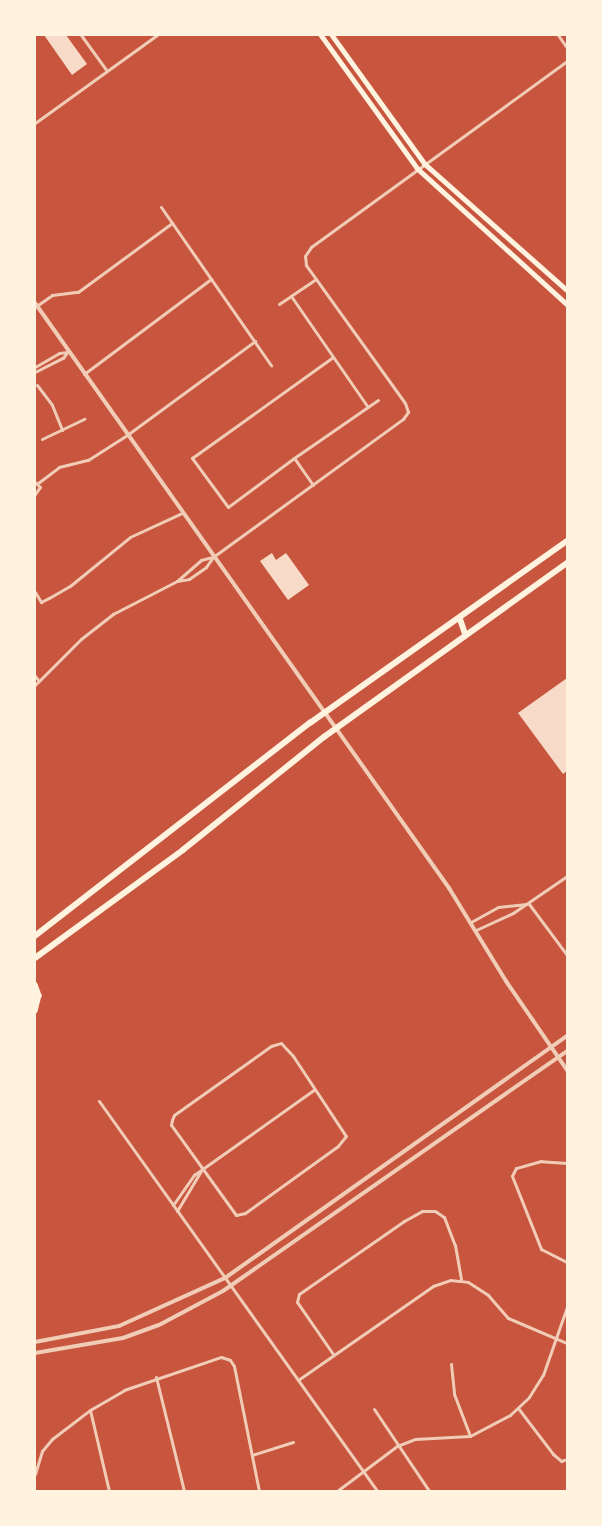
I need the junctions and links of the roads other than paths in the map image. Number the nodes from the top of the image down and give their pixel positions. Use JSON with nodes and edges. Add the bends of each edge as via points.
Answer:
{"nodes":[{"id":1,"x":81,"y":35,"type":"edge"},
{"id":2,"x":157,"y":35,"type":"edge"},
{"id":3,"x":321,"y":35,"type":"edge"},
{"id":4,"x":332,"y":35,"type":"edge"},
{"id":5,"x":558,"y":35,"type":"edge"},
{"id":6,"x":567,"y":48,"type":"edge"},
{"id":7,"x":567,"y":61,"type":"edge"},
{"id":8,"x":107,"y":71,"type":"junction"},
{"id":9,"x":35,"y":123,"type":"edge"},
{"id":10,"x":425,"y":164,"type":"junction"},
{"id":11,"x":418,"y":169,"type":"junction"},
{"id":12,"x":161,"y":207,"type":"dead end"},
{"id":13,"x":172,"y":223,"type":"junction"},
{"id":14,"x":211,"y":279,"type":"junction"},
{"id":15,"x":316,"y":279,"type":"junction"},
{"id":16,"x":567,"y":290,"type":"edge"},
{"id":17,"x":291,"y":296,"type":"junction"},
{"id":18,"x":279,"y":304,"type":"dead end"},
{"id":19,"x":567,"y":304,"type":"edge"},
{"id":20,"x":35,"y":305,"type":"edge"},
{"id":21,"x":254,"y":342,"type":"junction"},
{"id":22,"x":68,"y":352,"type":"junction"},
{"id":23,"x":334,"y":357,"type":"junction"},
{"id":24,"x":271,"y":364,"type":"dead end"},
{"id":25,"x":35,"y":368,"type":"edge"},
{"id":26,"x":35,"y":372,"type":"edge"},
{"id":27,"x":84,"y":374,"type":"junction"},
{"id":28,"x":36,"y":385,"type":"edge"},
{"id":29,"x":378,"y":400,"type":"dead end"},
{"id":30,"x":368,"y":407,"type":"junction"},
{"id":31,"x":84,"y":418,"type":"dead end"},
{"id":32,"x":62,"y":430,"type":"junction"},
{"id":33,"x":127,"y":435,"type":"junction"},
{"id":34,"x":42,"y":439,"type":"dead end"},
{"id":35,"x":294,"y":458,"type":"junction"},
{"id":36,"x":36,"y":482,"type":"edge"},
{"id":37,"x":313,"y":485,"type":"junction"},
{"id":38,"x":35,"y":494,"type":"edge"},
{"id":39,"x":182,"y":514,"type":"junction"},
{"id":40,"x":567,"y":541,"type":"edge"},
{"id":41,"x":213,"y":557,"type":"junction"},
{"id":42,"x":567,"y":563,"type":"edge"},
{"id":43,"x":177,"y":581,"type":"junction"},
{"id":44,"x":35,"y":592,"type":"edge"},
{"id":45,"x":460,"y":618,"type":"junction"},
{"id":46,"x":452,"y":624,"type":"junction"},
{"id":47,"x":466,"y":635,"type":"junction"},
{"id":48,"x":35,"y":676,"type":"edge"},
{"id":49,"x":39,"y":681,"type":"junction"},
{"id":50,"x":35,"y":685,"type":"edge"},
{"id":51,"x":325,"y":713,"type":"junction"},
{"id":52,"x":336,"y":729,"type":"junction"},
{"id":53,"x":567,"y":876,"type":"edge"},
{"id":54,"x":529,"y":904,"type":"junction"},
{"id":55,"x":471,"y":922,"type":"junction"},
{"id":56,"x":476,"y":930,"type":"junction"},
{"id":57,"x":35,"y":936,"type":"edge"},
{"id":58,"x":567,"y":955,"type":"edge"},
{"id":59,"x":35,"y":958,"type":"edge"},
{"id":60,"x":35,"y":984,"type":"edge"},
{"id":61,"x":35,"y":1011,"type":"edge"},
{"id":62,"x":567,"y":1036,"type":"edge"},
{"id":63,"x":551,"y":1048,"type":"junction"},
{"id":64,"x":567,"y":1051,"type":"edge"},
{"id":65,"x":558,"y":1058,"type":"junction"},
{"id":66,"x":567,"y":1070,"type":"edge"},
{"id":67,"x":316,"y":1089,"type":"junction"},
{"id":68,"x":99,"y":1101,"type":"dead end"},
{"id":69,"x":567,"y":1163,"type":"edge"},
{"id":70,"x":202,"y":1169,"type":"junction"},
{"id":71,"x":174,"y":1205,"type":"junction"},
{"id":72,"x":177,"y":1211,"type":"junction"},
{"id":73,"x":567,"y":1262,"type":"edge"},
{"id":74,"x":226,"y":1278,"type":"junction"},
{"id":75,"x":461,"y":1279,"type":"junction"},
{"id":76,"x":231,"y":1286,"type":"junction"},
{"id":77,"x":567,"y":1307,"type":"edge"},
{"id":78,"x":557,"y":1340,"type":"junction"},
{"id":79,"x":35,"y":1342,"type":"edge"},
{"id":80,"x":567,"y":1344,"type":"edge"},
{"id":81,"x":35,"y":1353,"type":"edge"},
{"id":82,"x":333,"y":1354,"type":"junction"},
{"id":83,"x":451,"y":1364,"type":"dead end"},
{"id":84,"x":156,"y":1377,"type":"junction"},
{"id":85,"x":298,"y":1380,"type":"junction"},
{"id":86,"x":518,"y":1408,"type":"junction"},
{"id":87,"x":374,"y":1409,"type":"dead end"},
{"id":88,"x":90,"y":1410,"type":"junction"},
{"id":89,"x":470,"y":1436,"type":"junction"},
{"id":90,"x":293,"y":1442,"type":"dead end"},
{"id":91,"x":397,"y":1446,"type":"junction"},
{"id":92,"x":252,"y":1455,"type":"junction"},
{"id":93,"x":567,"y":1459,"type":"edge"},
{"id":94,"x":363,"y":1471,"type":"junction"},
{"id":95,"x":35,"y":1474,"type":"edge"},
{"id":96,"x":109,"y":1491,"type":"edge"},
{"id":97,"x":184,"y":1491,"type":"edge"},
{"id":98,"x":258,"y":1491,"type":"edge"},
{"id":99,"x":337,"y":1491,"type":"edge"},
{"id":100,"x":377,"y":1491,"type":"edge"},
{"id":101,"x":429,"y":1491,"type":"edge"}],
"edges":[{"from":1,"to":8,"type":"street"},
{"from":2,"to":8,"type":"street"},
{"from":3,"to":11,"type":"main road"},
{"from":4,"to":10,"type":"main road"},
{"from":5,"to":6,"type":"street"},
{"from":7,"to":10,"type":"street"},
{"from":8,"to":9,"type":"street"},
{"from":10,"to":11,"type":"street"},
{"from":10,"to":16,"type":"main road"},
{"from":11,"to":15,"type":"street","via":[[310,247],[305,256],[306,265]]},
{"from":11,"to":19,"type":"main road"},
{"from":12,"to":13,"type":"street"},
{"from":13,"to":14,"type":"street"},
{"from":13,"to":20,"type":"street","via":[[78,292],[52,295]]},
{"from":14,"to":21,"type":"street"},
{"from":14,"to":27,"type":"street"},
{"from":15,"to":17,"type":"street"},
{"from":15,"to":37,"type":"street","via":[[408,412],[403,419]]},
{"from":17,"to":18,"type":"street"},
{"from":17,"to":23,"type":"street"},
{"from":20,"to":22,"type":"street"},
{"from":21,"to":24,"type":"street"},
{"from":21,"to":33,"type":"street"},
{"from":22,"to":25,"type":"street","via":[[59,353]]},
{"from":22,"to":26,"type":"street","via":[[63,358]]},
{"from":22,"to":27,"type":"street"},
{"from":23,"to":30,"type":"street"},
{"from":23,"to":35,"type":"street","via":[[192,458],[228,507]]},
{"from":27,"to":33,"type":"street"},
{"from":28,"to":32,"type":"street","via":[[52,405]]},
{"from":29,"to":30,"type":"street"},
{"from":30,"to":35,"type":"street"},
{"from":31,"to":32,"type":"street"},
{"from":32,"to":34,"type":"street"},
{"from":33,"to":36,"type":"street","via":[[88,460],[59,467]]},
{"from":33,"to":39,"type":"street"},
{"from":35,"to":37,"type":"street"},
{"from":36,"to":38,"type":"street","via":[[40,490]]},
{"from":37,"to":41,"type":"street"},
{"from":39,"to":41,"type":"street"},
{"from":39,"to":44,"type":"street","via":[[130,537],[70,586],[41,602]]},
{"from":40,"to":45,"type":"highway"},
{"from":41,"to":43,"type":"street","via":[[201,560]]},
{"from":41,"to":43,"type":"street","via":[[206,567],[189,579]]},
{"from":41,"to":51,"type":"street"},
{"from":42,"to":47,"type":"highway"},
{"from":43,"to":49,"type":"street","via":[[112,614],[81,639]]},
{"from":45,"to":46,"type":"highway"},
{"from":45,"to":47,"type":"highway"},
{"from":46,"to":47,"type":"highway"},
{"from":46,"to":51,"type":"highway"},
{"from":47,"to":52,"type":"highway"},
{"from":48,"to":49,"type":"street"},
{"from":49,"to":50,"type":"street"},
{"from":51,"to":52,"type":"street"},
{"from":51,"to":57,"type":"highway"},
{"from":52,"to":55,"type":"street"},
{"from":52,"to":59,"type":"highway","via":[[184,850]]},
{"from":53,"to":54,"type":"street"},
{"from":54,"to":55,"type":"street","via":[[498,907]]},
{"from":54,"to":56,"type":"street"},
{"from":54,"to":58,"type":"street"},
{"from":55,"to":56,"type":"street"},
{"from":56,"to":63,"type":"street"},
{"from":60,"to":61,"type":"main road","via":[[39,995]]},
{"from":62,"to":63,"type":"street"},
{"from":63,"to":65,"type":"street"},
{"from":63,"to":74,"type":"street"},
{"from":64,"to":65,"type":"street"},
{"from":65,"to":66,"type":"street"},
{"from":65,"to":76,"type":"street"},
{"from":67,"to":70,"type":"street"},
{"from":67,"to":70,"type":"street","via":[[346,1136],[338,1146],[240,1215],[233,1213]]},
{"from":67,"to":70,"type":"street","via":[[281,1043],[271,1046],[174,1115],[172,1120]]},
{"from":68,"to":71,"type":"street"},
{"from":69,"to":73,"type":"street","via":[[541,1161],[516,1168],[512,1173],[513,1186],[541,1249]]},
{"from":70,"to":71,"type":"street"},
{"from":70,"to":72,"type":"street"},
{"from":71,"to":72,"type":"street"},
{"from":72,"to":74,"type":"street"},
{"from":74,"to":76,"type":"street"},
{"from":74,"to":79,"type":"street","via":[[119,1326]]},
{"from":75,"to":78,"type":"street","via":[[488,1295],[513,1322]]},
{"from":75,"to":82,"type":"street","via":[[434,1286]]},
{"from":75,"to":82,"type":"street","via":[[455,1245],[444,1217],[435,1211],[422,1210],[299,1294],[297,1302]]},
{"from":76,"to":81,"type":"street","via":[[159,1325],[123,1338]]},
{"from":76,"to":85,"type":"street"},
{"from":77,"to":78,"type":"street"},
{"from":78,"to":80,"type":"street"},
{"from":78,"to":86,"type":"street","via":[[537,1387]]},
{"from":82,"to":85,"type":"street"},
{"from":83,"to":89,"type":"street","via":[[454,1394]]},
{"from":84,"to":88,"type":"street","via":[[124,1390]]},
{"from":84,"to":92,"type":"street","via":[[221,1358],[228,1359],[234,1366]]},
{"from":84,"to":97,"type":"street"},
{"from":85,"to":94,"type":"street"},
{"from":86,"to":89,"type":"street"},
{"from":86,"to":93,"type":"street","via":[[553,1454],[561,1460]]},
{"from":87,"to":91,"type":"street"},
{"from":88,"to":95,"type":"street","via":[[52,1439],[42,1451]]},
{"from":88,"to":96,"type":"street"},
{"from":89,"to":91,"type":"street","via":[[414,1439]]},
{"from":90,"to":92,"type":"street"},
{"from":91,"to":94,"type":"street"},
{"from":91,"to":101,"type":"street"},
{"from":92,"to":98,"type":"street"},
{"from":94,"to":99,"type":"street"},
{"from":94,"to":100,"type":"street"}]}
